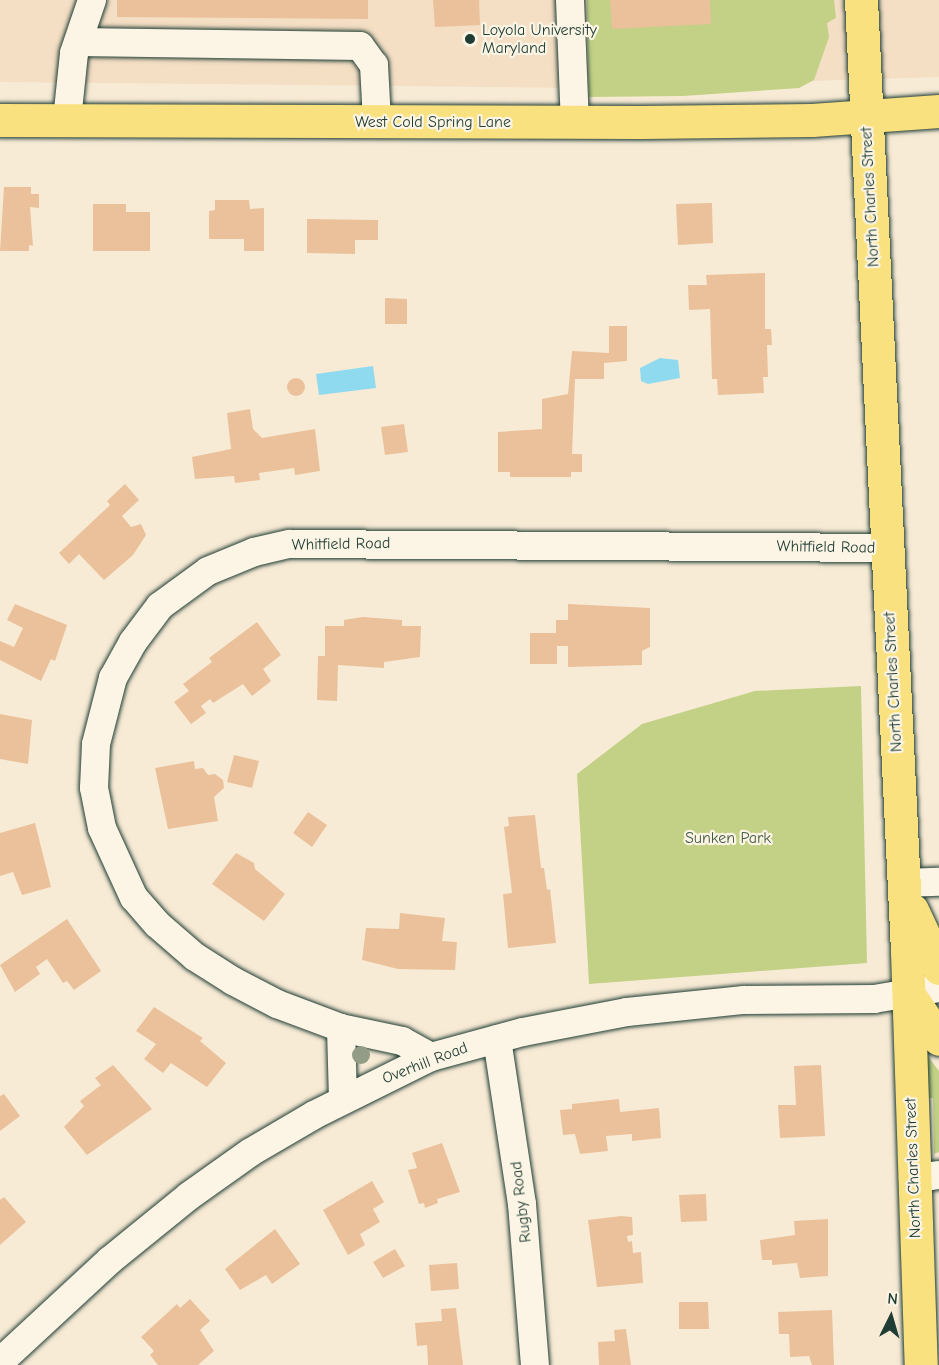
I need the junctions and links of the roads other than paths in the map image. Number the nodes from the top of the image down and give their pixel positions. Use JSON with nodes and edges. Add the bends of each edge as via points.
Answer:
{"nodes":[{"id":1,"x":92,"y":0,"type":"edge"},
{"id":2,"x":570,"y":0,"type":"edge"},
{"id":3,"x":862,"y":8,"type":"edge"},
{"id":4,"x":78,"y":42,"type":"junction"},
{"id":5,"x":939,"y":111,"type":"edge"},
{"id":6,"x":867,"y":117,"type":"junction"},
{"id":7,"x":0,"y":120,"type":"edge"},
{"id":8,"x":67,"y":120,"type":"junction"},
{"id":9,"x":377,"y":121,"type":"junction"},
{"id":10,"x":575,"y":123,"type":"junction"},
{"id":11,"x":886,"y":548,"type":"junction"},
{"id":12,"x":939,"y":882,"type":"edge"},
{"id":13,"x":903,"y":883,"type":"junction"},
{"id":14,"x":939,"y":968,"type":"edge"},
{"id":15,"x":924,"y":991,"type":"edge"},
{"id":16,"x":341,"y":1028,"type":"junction"},
{"id":17,"x":497,"y":1039,"type":"junction"},
{"id":18,"x":939,"y":1039,"type":"edge"},
{"id":19,"x":431,"y":1057,"type":"junction"},
{"id":20,"x":343,"y":1099,"type":"junction"},
{"id":21,"x":926,"y":1177,"type":"edge"},
{"id":22,"x":2,"y":1356,"type":"edge"},
{"id":23,"x":535,"y":1365,"type":"edge"},
{"id":24,"x":921,"y":1365,"type":"edge"}],
"edges":[{"from":1,"to":4,"type":"street"},
{"from":2,"to":10,"type":"street"},
{"from":3,"to":6,"type":"main road","name":"North Charles Street"},
{"from":4,"to":8,"type":"street"},
{"from":4,"to":9,"type":"street","via":[[360,46],[371,56]]},
{"from":5,"to":6,"type":"main road","name":"West Cold Spring Lane"},
{"from":6,"to":10,"type":"main road","name":"West Cold Spring Lane"},
{"from":6,"to":11,"type":"main road","name":"North Charles Street"},
{"from":7,"to":8,"type":"main road","name":"West Cold Spring Lane"},
{"from":8,"to":9,"type":"main road","name":"West Cold Spring Lane"},
{"from":9,"to":10,"type":"main road","name":"West Cold Spring Lane"},
{"from":11,"to":13,"type":"main road","name":"North Charles Street"},
{"from":11,"to":16,"type":"street","name":"Whitfield Road","via":[[291,544],[254,552],[208,571],[160,606],[113,678],[96,744],[94,788],[102,828],[118,867],[134,898],[195,957],[277,1004]]},
{"from":12,"to":13,"type":"street"},
{"from":13,"to":14,"type":"main road","via":[[923,938]]},
{"from":13,"to":15,"type":"main road","name":"North Charles Street"},
{"from":15,"to":17,"type":"street","name":"Overhill Road","via":[[689,1004],[577,1021]]},
{"from":15,"to":18,"type":"main road"},
{"from":15,"to":21,"type":"main road","name":"North Charles Street"},
{"from":16,"to":19,"type":"street","name":"Whitfield Road","via":[[402,1041]]},
{"from":16,"to":20,"type":"street"},
{"from":17,"to":19,"type":"street","name":"Overhill Road"},
{"from":17,"to":23,"type":"street","name":"Rugby Road","via":[[522,1204]]},
{"from":19,"to":20,"type":"street","name":"Overhill Road"},
{"from":20,"to":22,"type":"street","name":"Overhill Road","via":[[251,1152],[189,1196]]},
{"from":21,"to":24,"type":"main road","name":"North Charles Street"}]}
